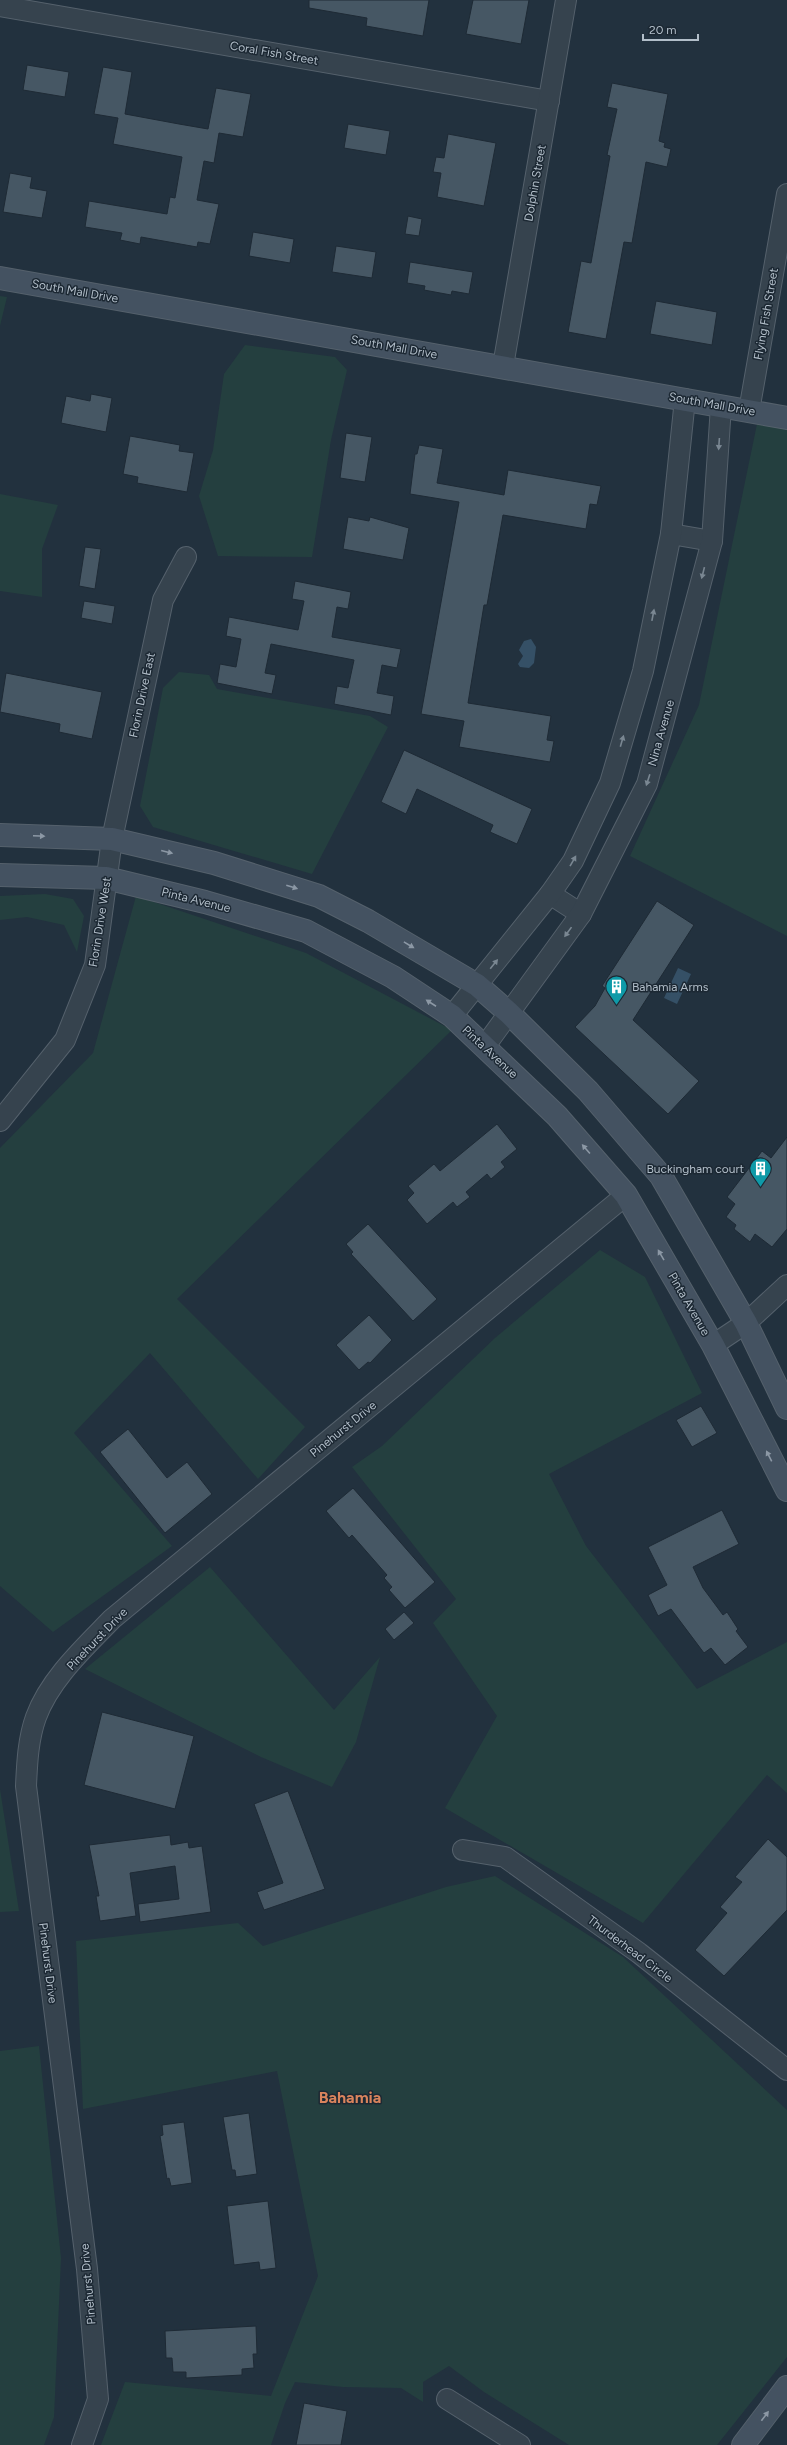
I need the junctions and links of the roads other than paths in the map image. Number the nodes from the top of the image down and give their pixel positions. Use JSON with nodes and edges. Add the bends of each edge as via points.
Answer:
{"nodes":[{"id":1,"x":566,"y":0,"type":"edge"},
{"id":2,"x":0,"y":6,"type":"edge"},
{"id":3,"x":549,"y":101,"type":"junction"},
{"id":4,"x":787,"y":194,"type":"edge"},
{"id":5,"x":0,"y":278,"type":"edge"},
{"id":6,"x":504,"y":366,"type":"junction"},
{"id":7,"x":685,"y":399,"type":"junction"},
{"id":8,"x":721,"y":406,"type":"junction"},
{"id":9,"x":749,"y":411,"type":"junction"},
{"id":10,"x":787,"y":418,"type":"edge"},
{"id":11,"x":671,"y":534,"type":"junction"},
{"id":12,"x":712,"y":541,"type":"junction"},
{"id":13,"x":186,"y":557,"type":"dead end"},
{"id":14,"x":0,"y":835,"type":"edge"},
{"id":15,"x":112,"y":838,"type":"junction"},
{"id":16,"x":0,"y":875,"type":"edge"},
{"id":17,"x":106,"y":878,"type":"junction"},
{"id":18,"x":550,"y":894,"type":"junction"},
{"id":19,"x":581,"y":914,"type":"junction"},
{"id":20,"x":477,"y":985,"type":"junction"},
{"id":21,"x":509,"y":1013,"type":"junction"},
{"id":22,"x":452,"y":1016,"type":"junction"},
{"id":23,"x":485,"y":1046,"type":"junction"},
{"id":24,"x":0,"y":1121,"type":"edge"},
{"id":25,"x":626,"y":1195,"type":"junction"},
{"id":26,"x":787,"y":1285,"type":"edge"},
{"id":27,"x":746,"y":1323,"type":"junction"},
{"id":28,"x":713,"y":1345,"type":"junction"},
{"id":29,"x":787,"y":1408,"type":"edge"},
{"id":30,"x":787,"y":1490,"type":"edge"},
{"id":31,"x":463,"y":1850,"type":"dead end"},
{"id":32,"x":787,"y":2070,"type":"edge"},
{"id":33,"x":787,"y":2387,"type":"edge"},
{"id":34,"x":447,"y":2399,"type":"dead end"},
{"id":35,"x":82,"y":2445,"type":"edge"},
{"id":36,"x":520,"y":2445,"type":"edge"},
{"id":37,"x":743,"y":2445,"type":"edge"}],
"edges":[{"from":1,"to":3,"type":"street","name":"Dolphin Street"},
{"from":2,"to":3,"type":"street","name":"Coral Fish Street"},
{"from":3,"to":6,"type":"street","name":"Dolphin Street"},
{"from":4,"to":9,"type":"street","name":"Flying Fish Street"},
{"from":5,"to":6,"type":"street","name":"South Mall Drive"},
{"from":6,"to":7,"type":"street","name":"South Mall Drive"},
{"from":7,"to":8,"type":"street","name":"South Mall Drive"},
{"from":7,"to":11,"type":"street"},
{"from":8,"to":9,"type":"street","name":"South Mall Drive"},
{"from":8,"to":12,"type":"street","name":"Nina Avenue","one_way":true},
{"from":9,"to":10,"type":"street","name":"South Mall Drive"},
{"from":11,"to":12,"type":"street"},
{"from":18,"to":11,"type":"street","one_way":true,"via":[[573,861],[610,783],[643,671]]},
{"from":12,"to":19,"type":"street","name":"Nina Avenue","one_way":true,"via":[[647,784]]},
{"from":13,"to":15,"type":"street","name":"Florin Drive East","via":[[163,600]]},
{"from":14,"to":15,"type":"street","one_way":true},
{"from":15,"to":17,"type":"street","name":"Florin Drive West"},
{"from":15,"to":20,"type":"street","one_way":true,"via":[[214,863],[319,896],[368,920]]},
{"from":16,"to":17,"type":"street","name":"Pinta Avenue"},
{"from":22,"to":17,"type":"street","name":"Pinta Avenue","one_way":true,"via":[[393,977],[306,931],[205,902]]},
{"from":17,"to":24,"type":"street","name":"Florin Drive West","via":[[95,965],[65,1040]]},
{"from":18,"to":19,"type":"street"},
{"from":20,"to":18,"type":"street","one_way":true},
{"from":19,"to":21,"type":"street","name":"Nina Avenue","one_way":true},
{"from":20,"to":21,"type":"street"},
{"from":20,"to":22,"type":"street"},
{"from":21,"to":23,"type":"street","name":"Nina Avenue"},
{"from":21,"to":27,"type":"street","via":[[588,1091],[661,1176]]},
{"from":22,"to":23,"type":"street","name":"Pinta Avenue"},
{"from":25,"to":23,"type":"street","name":"Pinta Avenue","one_way":true,"via":[[557,1116]]},
{"from":28,"to":25,"type":"street","name":"Pinta Avenue","one_way":true},
{"from":25,"to":35,"type":"street","name":"Pinehurst Drive","via":[[112,1619],[72,1660],[36,1718],[28,1754],[26,1786],[88,2269],[98,2399]]},
{"from":26,"to":27,"type":"street"},
{"from":27,"to":28,"type":"street"},
{"from":27,"to":29,"type":"street"},
{"from":30,"to":28,"type":"street","name":"Pinta Avenue","one_way":true},
{"from":31,"to":32,"type":"street","name":"Thurderhead Circle","via":[[505,1857],[638,1953]]},
{"from":37,"to":33,"type":"street","one_way":true},
{"from":34,"to":36,"type":"street"}]}
